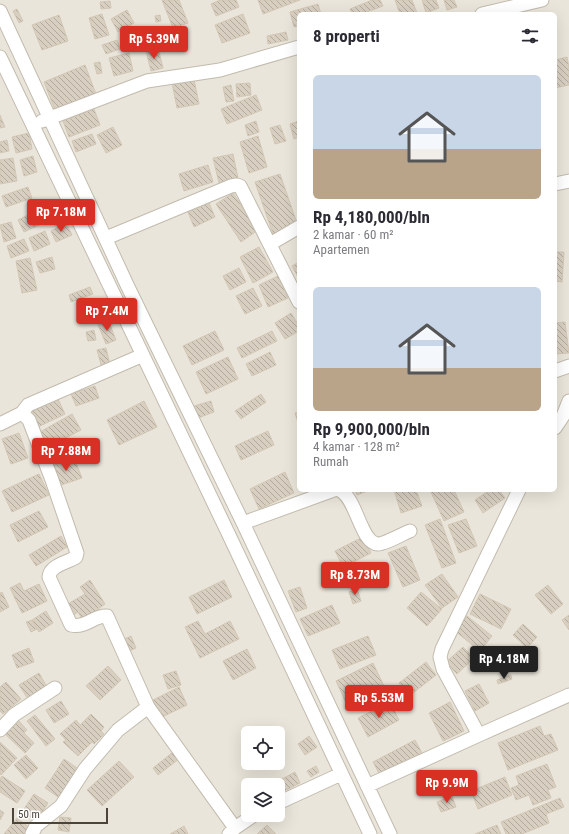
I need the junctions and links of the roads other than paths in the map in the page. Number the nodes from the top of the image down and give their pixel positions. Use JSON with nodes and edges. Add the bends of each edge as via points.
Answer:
{"nodes":[{"id":1,"x":542,"y":0,"type":"edge"},
{"id":2,"x":0,"y":11,"type":"edge"},
{"id":3,"x":491,"y":12,"type":"edge"},
{"id":4,"x":297,"y":48,"type":"edge"},
{"id":5,"x":0,"y":57,"type":"edge"},
{"id":6,"x":3,"y":74,"type":"edge"},
{"id":7,"x":50,"y":117,"type":"junction"},
{"id":8,"x":33,"y":125,"type":"junction"},
{"id":9,"x":569,"y":181,"type":"edge"},
{"id":10,"x":557,"y":184,"type":"edge"},
{"id":11,"x":297,"y":229,"type":"edge"},
{"id":12,"x":106,"y":238,"type":"junction"},
{"id":13,"x":270,"y":244,"type":"junction"},
{"id":14,"x":297,"y":298,"type":"edge"},
{"id":15,"x":143,"y":355,"type":"junction"},
{"id":16,"x":569,"y":366,"type":"edge"},
{"id":17,"x":557,"y":371,"type":"edge"},
{"id":18,"x":569,"y":401,"type":"edge"},
{"id":19,"x":22,"y":413,"type":"junction"},
{"id":20,"x":0,"y":424,"type":"edge"},
{"id":21,"x":557,"y":425,"type":"edge"},
{"id":22,"x":328,"y":492,"type":"edge"},
{"id":23,"x":344,"y":492,"type":"edge"},
{"id":24,"x":518,"y":492,"type":"edge"},
{"id":25,"x":243,"y":523,"type":"junction"},
{"id":26,"x":410,"y":531,"type":"dead end"},
{"id":27,"x":55,"y":688,"type":"dead end"},
{"id":28,"x":569,"y":695,"type":"edge"},
{"id":29,"x":148,"y":707,"type":"junction"},
{"id":30,"x":0,"y":730,"type":"edge"},
{"id":31,"x":478,"y":735,"type":"junction"},
{"id":32,"x":341,"y":774,"type":"junction"},
{"id":33,"x":367,"y":786,"type":"junction"},
{"id":34,"x":285,"y":800,"type":"edge"},
{"id":35,"x":244,"y":822,"type":"edge"},
{"id":36,"x":232,"y":831,"type":"edge"},
{"id":37,"x":32,"y":834,"type":"edge"},
{"id":38,"x":370,"y":834,"type":"edge"},
{"id":39,"x":390,"y":834,"type":"edge"}],
"edges":[{"from":1,"to":3,"type":"street"},
{"from":2,"to":7,"type":"street"},
{"from":4,"to":7,"type":"street","via":[[220,70],[147,81]]},
{"from":5,"to":6,"type":"street"},
{"from":6,"to":8,"type":"street"},
{"from":7,"to":8,"type":"street"},
{"from":7,"to":12,"type":"street"},
{"from":8,"to":15,"type":"street"},
{"from":9,"to":10,"type":"street"},
{"from":11,"to":13,"type":"street"},
{"from":12,"to":13,"type":"street","via":[[237,184]]},
{"from":12,"to":25,"type":"street"},
{"from":13,"to":14,"type":"street"},
{"from":15,"to":19,"type":"street","via":[[28,405]]},
{"from":15,"to":32,"type":"street"},
{"from":16,"to":17,"type":"street"},
{"from":18,"to":21,"type":"street","via":[[564,416]]},
{"from":19,"to":20,"type":"street"},
{"from":19,"to":29,"type":"street","via":[[29,420],[77,553],[76,557],[53,568],[49,577],[71,625],[84,625],[107,616]]},
{"from":22,"to":25,"type":"street"},
{"from":23,"to":26,"type":"street","via":[[373,543],[379,544]]},
{"from":24,"to":31,"type":"street","via":[[440,657],[443,669]]},
{"from":25,"to":33,"type":"street"},
{"from":27,"to":30,"type":"street","via":[[14,715]]},
{"from":28,"to":31,"type":"street"},
{"from":29,"to":36,"type":"street"},
{"from":29,"to":37,"type":"street","via":[[118,730],[85,769],[61,806],[36,826]]},
{"from":31,"to":33,"type":"street"},
{"from":32,"to":34,"type":"street"},
{"from":32,"to":38,"type":"street"},
{"from":33,"to":39,"type":"street"},
{"from":35,"to":36,"type":"street"}]}
